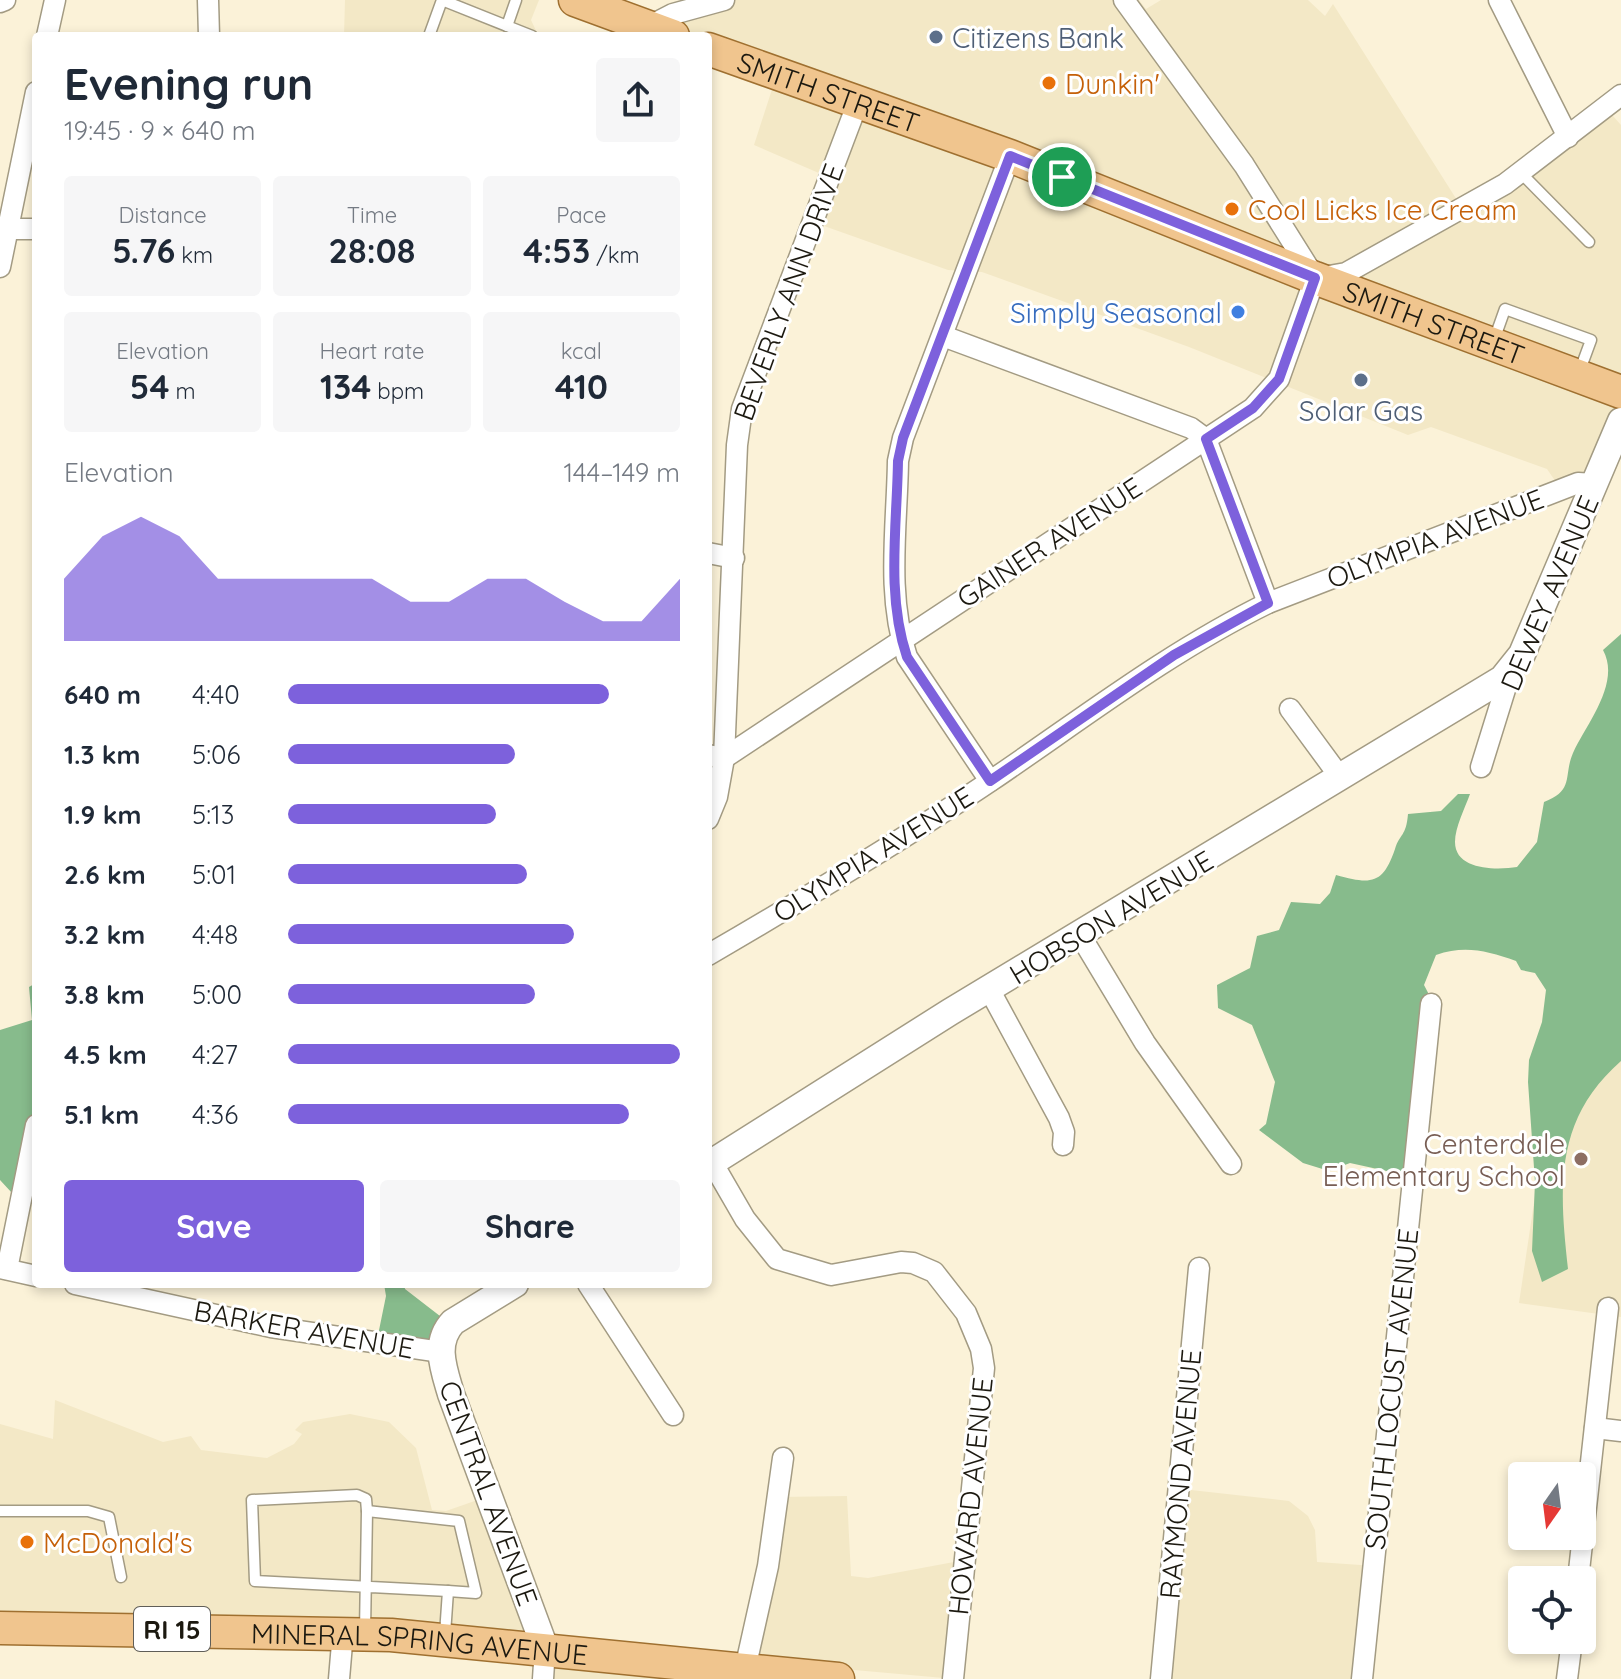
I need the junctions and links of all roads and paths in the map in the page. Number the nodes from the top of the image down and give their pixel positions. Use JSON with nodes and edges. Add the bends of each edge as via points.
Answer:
{"nodes":[{"id":1,"x":55,"y":0,"type":"edge"},
{"id":2,"x":208,"y":0,"type":"edge"},
{"id":3,"x":442,"y":0,"type":"edge"},
{"id":4,"x":516,"y":0,"type":"edge"},
{"id":5,"x":724,"y":0,"type":"edge"},
{"id":6,"x":1124,"y":0,"type":"edge"},
{"id":7,"x":1499,"y":0,"type":"edge"},
{"id":8,"x":589,"y":3,"type":"edge"},
{"id":9,"x":468,"y":5,"type":"edge"},
{"id":10,"x":507,"y":26,"type":"junction"},
{"id":11,"x":48,"y":32,"type":"edge"},
{"id":12,"x":209,"y":32,"type":"edge"},
{"id":13,"x":430,"y":32,"type":"edge"},
{"id":14,"x":522,"y":32,"type":"edge"},
{"id":15,"x":651,"y":32,"type":"edge"},
{"id":16,"x":655,"y":32,"type":"edge"},
{"id":17,"x":712,"y":50,"type":"edge"},
{"id":18,"x":1621,"y":95,"type":"edge"},
{"id":19,"x":858,"y":102,"type":"junction"},
{"id":20,"x":32,"y":112,"type":"edge"},
{"id":21,"x":1568,"y":137,"type":"junction"},
{"id":22,"x":1010,"y":156,"type":"junction"},
{"id":23,"x":1521,"y":173,"type":"junction"},
{"id":24,"x":8,"y":229,"type":"junction"},
{"id":25,"x":32,"y":229,"type":"edge"},
{"id":26,"x":1589,"y":242,"type":"dead end"},
{"id":27,"x":0,"y":267,"type":"edge"},
{"id":28,"x":1315,"y":278,"type":"junction"},
{"id":29,"x":943,"y":336,"type":"junction"},
{"id":30,"x":1621,"y":392,"type":"edge"},
{"id":31,"x":1621,"y":421,"type":"edge"},
{"id":32,"x":1206,"y":439,"type":"junction"},
{"id":33,"x":1594,"y":484,"type":"junction"},
{"id":34,"x":712,"y":554,"type":"edge"},
{"id":35,"x":734,"y":558,"type":"junction"},
{"id":36,"x":1268,"y":603,"type":"junction"},
{"id":37,"x":901,"y":640,"type":"junction"},
{"id":38,"x":1512,"y":667,"type":"junction"},
{"id":39,"x":1290,"y":709,"type":"dead end"},
{"id":40,"x":716,"y":757,"type":"edge"},
{"id":41,"x":1481,"y":767,"type":"dead end"},
{"id":42,"x":1340,"y":777,"type":"junction"},
{"id":43,"x":990,"y":781,"type":"junction"},
{"id":44,"x":712,"y":809,"type":"edge"},
{"id":45,"x":1080,"y":935,"type":"junction"},
{"id":46,"x":712,"y":953,"type":"edge"},
{"id":47,"x":989,"y":989,"type":"junction"},
{"id":48,"x":1431,"y":1004,"type":"dead end"},
{"id":49,"x":32,"y":1142,"type":"edge"},
{"id":50,"x":1063,"y":1145,"type":"dead end"},
{"id":51,"x":712,"y":1162,"type":"edge"},
{"id":52,"x":1231,"y":1164,"type":"dead end"},
{"id":53,"x":712,"y":1166,"type":"edge"},
{"id":54,"x":1199,"y":1268,"type":"dead end"},
{"id":55,"x":3,"y":1269,"type":"edge"},
{"id":56,"x":32,"y":1275,"type":"edge"},
{"id":57,"x":93,"y":1288,"type":"edge"},
{"id":58,"x":508,"y":1288,"type":"edge"},
{"id":59,"x":591,"y":1288,"type":"edge"},
{"id":60,"x":1608,"y":1308,"type":"dead end"},
{"id":61,"x":441,"y":1352,"type":"junction"},
{"id":62,"x":673,"y":1415,"type":"dead end"},
{"id":63,"x":1595,"y":1428,"type":"junction"},
{"id":64,"x":1621,"y":1431,"type":"edge"},
{"id":65,"x":783,"y":1458,"type":"dead end"},
{"id":66,"x":0,"y":1511,"type":"edge"},
{"id":67,"x":367,"y":1511,"type":"junction"},
{"id":68,"x":1580,"y":1566,"type":"edge"},
{"id":69,"x":121,"y":1577,"type":"dead end"},
{"id":70,"x":366,"y":1584,"type":"junction"},
{"id":71,"x":448,"y":1591,"type":"junction"},
{"id":72,"x":0,"y":1628,"type":"edge"},
{"id":73,"x":354,"y":1633,"type":"junction"},
{"id":74,"x":445,"y":1639,"type":"junction"},
{"id":75,"x":1570,"y":1654,"type":"edge"},
{"id":76,"x":544,"y":1664,"type":"edge"},
{"id":77,"x":744,"y":1674,"type":"edge"},
{"id":78,"x":339,"y":1679,"type":"edge"},
{"id":79,"x":838,"y":1679,"type":"edge"},
{"id":80,"x":953,"y":1679,"type":"edge"},
{"id":81,"x":1161,"y":1679,"type":"edge"},
{"id":82,"x":1362,"y":1679,"type":"edge"},
{"id":83,"x":1567,"y":1679,"type":"edge"}],
"edges":[{"from":1,"to":11,"type":"street"},
{"from":2,"to":12,"type":"street"},
{"from":3,"to":9,"type":"lane"},
{"from":3,"to":13,"type":"lane"},
{"from":4,"to":10,"type":"lane"},
{"from":5,"to":16,"type":"street"},
{"from":6,"to":28,"type":"street","via":[[1244,165]]},
{"from":7,"to":21,"type":"street"},
{"from":8,"to":15,"type":"main road"},
{"from":9,"to":10,"type":"lane"},
{"from":10,"to":14,"type":"lane"},
{"from":17,"to":19,"type":"main road","name":"SMITH STREET"},
{"from":18,"to":21,"type":"street"},
{"from":19,"to":22,"type":"main road","name":"SMITH STREET"},
{"from":19,"to":35,"type":"street","name":"BEVERLY ANN DRIVE","via":[[742,409]]},
{"from":20,"to":24,"type":"street"},
{"from":21,"to":23,"type":"street"},
{"from":22,"to":28,"type":"main road","name":"SMITH STREET"},
{"from":22,"to":29,"type":"street"},
{"from":23,"to":26,"type":"lane"},
{"from":23,"to":28,"type":"street","via":[[1346,273]]},
{"from":24,"to":25,"type":"street"},
{"from":24,"to":27,"type":"street"},
{"from":28,"to":30,"type":"main road","name":"SMITH STREET"},
{"from":28,"to":32,"type":"street","name":"GAINER AVENUE","via":[[1279,379],[1253,408]]},
{"from":29,"to":32,"type":"street","via":[[1191,428]]},
{"from":29,"to":37,"type":"street","via":[[900,448],[894,609]]},
{"from":31,"to":33,"type":"street","name":"DEWEY AVENUE"},
{"from":32,"to":36,"type":"street"},
{"from":32,"to":37,"type":"street","name":"GAINER AVENUE"},
{"from":33,"to":36,"type":"street","name":"OLYMPIA AVENUE","via":[[1578,483]]},
{"from":33,"to":38,"type":"street","name":"DEWEY AVENUE"},
{"from":34,"to":35,"type":"street"},
{"from":35,"to":40,"type":"street","name":"BEVERLY ANN DRIVE"},
{"from":36,"to":43,"type":"street","name":"OLYMPIA AVENUE","via":[[1174,655]]},
{"from":37,"to":40,"type":"street","name":"GAINER AVENUE"},
{"from":37,"to":43,"type":"street","via":[[907,657]]},
{"from":38,"to":41,"type":"street","name":"DEWEY AVENUE"},
{"from":38,"to":42,"type":"street","name":"HOBSON AVENUE","via":[[1486,691]]},
{"from":39,"to":42,"type":"street"},
{"from":40,"to":44,"type":"street","name":"BEVERLY ANN DRIVE","via":[[717,797]]},
{"from":42,"to":45,"type":"street","name":"HOBSON AVENUE"},
{"from":43,"to":46,"type":"street","name":"OLYMPIA AVENUE"},
{"from":45,"to":47,"type":"street","name":"HOBSON AVENUE"},
{"from":45,"to":52,"type":"street","via":[[1145,1043]]},
{"from":47,"to":50,"type":"street","via":[[1059,1118]]},
{"from":47,"to":51,"type":"street","name":"HOBSON AVENUE"},
{"from":48,"to":82,"type":"street","name":"SOUTH LOCUST AVENUE"},
{"from":49,"to":55,"type":"street"},
{"from":53,"to":80,"type":"street","name":"HOWARD AVENUE","via":[[777,1259],[831,1275],[913,1263],[934,1272],[966,1313],[984,1368]]},
{"from":54,"to":81,"type":"street","name":"RAYMOND AVENUE"},
{"from":55,"to":56,"type":"street"},
{"from":57,"to":61,"type":"street","name":"BARKER AVENUE","via":[[271,1327]]},
{"from":58,"to":61,"type":"street","via":[[453,1322],[445,1331]]},
{"from":59,"to":62,"type":"street"},
{"from":60,"to":63,"type":"street"},
{"from":61,"to":76,"type":"street","name":"CENTRAL AVENUE"},
{"from":63,"to":64,"type":"street"},
{"from":63,"to":68,"type":"street"},
{"from":65,"to":77,"type":"street","via":[[768,1566]]},
{"from":66,"to":69,"type":"lane","via":[[88,1511],[109,1517]]},
{"from":67,"to":70,"type":"lane"},
{"from":67,"to":70,"type":"lane","via":[[366,1499],[357,1495],[252,1500],[255,1581]]},
{"from":67,"to":71,"type":"lane","via":[[459,1521],[476,1593]]},
{"from":70,"to":71,"type":"lane"},
{"from":70,"to":73,"type":"lane"},
{"from":71,"to":74,"type":"lane"},
{"from":72,"to":73,"type":"main road","name":"MINERAL SPRING AVENUE","number":"RI 15"},
{"from":73,"to":74,"type":"main road","name":"MINERAL SPRING AVENUE","number":"RI 15"},
{"from":73,"to":78,"type":"street"},
{"from":74,"to":76,"type":"main road","name":"MINERAL SPRING AVENUE","number":"RI 15"},
{"from":75,"to":83,"type":"street"},
{"from":76,"to":77,"type":"main road","name":"MINERAL SPRING AVENUE","number":"RI 15"},
{"from":77,"to":79,"type":"main road","name":"MINERAL SPRING AVENUE","number":"RI 15"}]}
